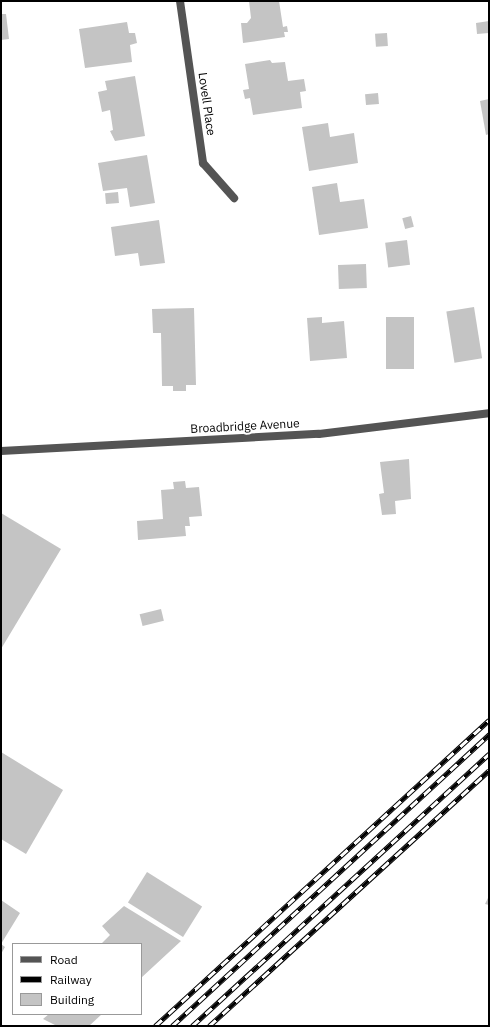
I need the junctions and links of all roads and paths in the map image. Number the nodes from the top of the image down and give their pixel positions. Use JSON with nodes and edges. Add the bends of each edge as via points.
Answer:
{"nodes":[{"id":1,"x":180,"y":1,"type":"edge"},
{"id":2,"x":234,"y":198,"type":"dead end"},
{"id":3,"x":489,"y":413,"type":"edge"},
{"id":4,"x":1,"y":451,"type":"edge"}],
"edges":[{"from":1,"to":2,"type":"street","name":"Lovell Place","via":[[203,163]]},
{"from":3,"to":4,"type":"street","name":"Broadbridge Avenue","via":[[319,434]]}]}
